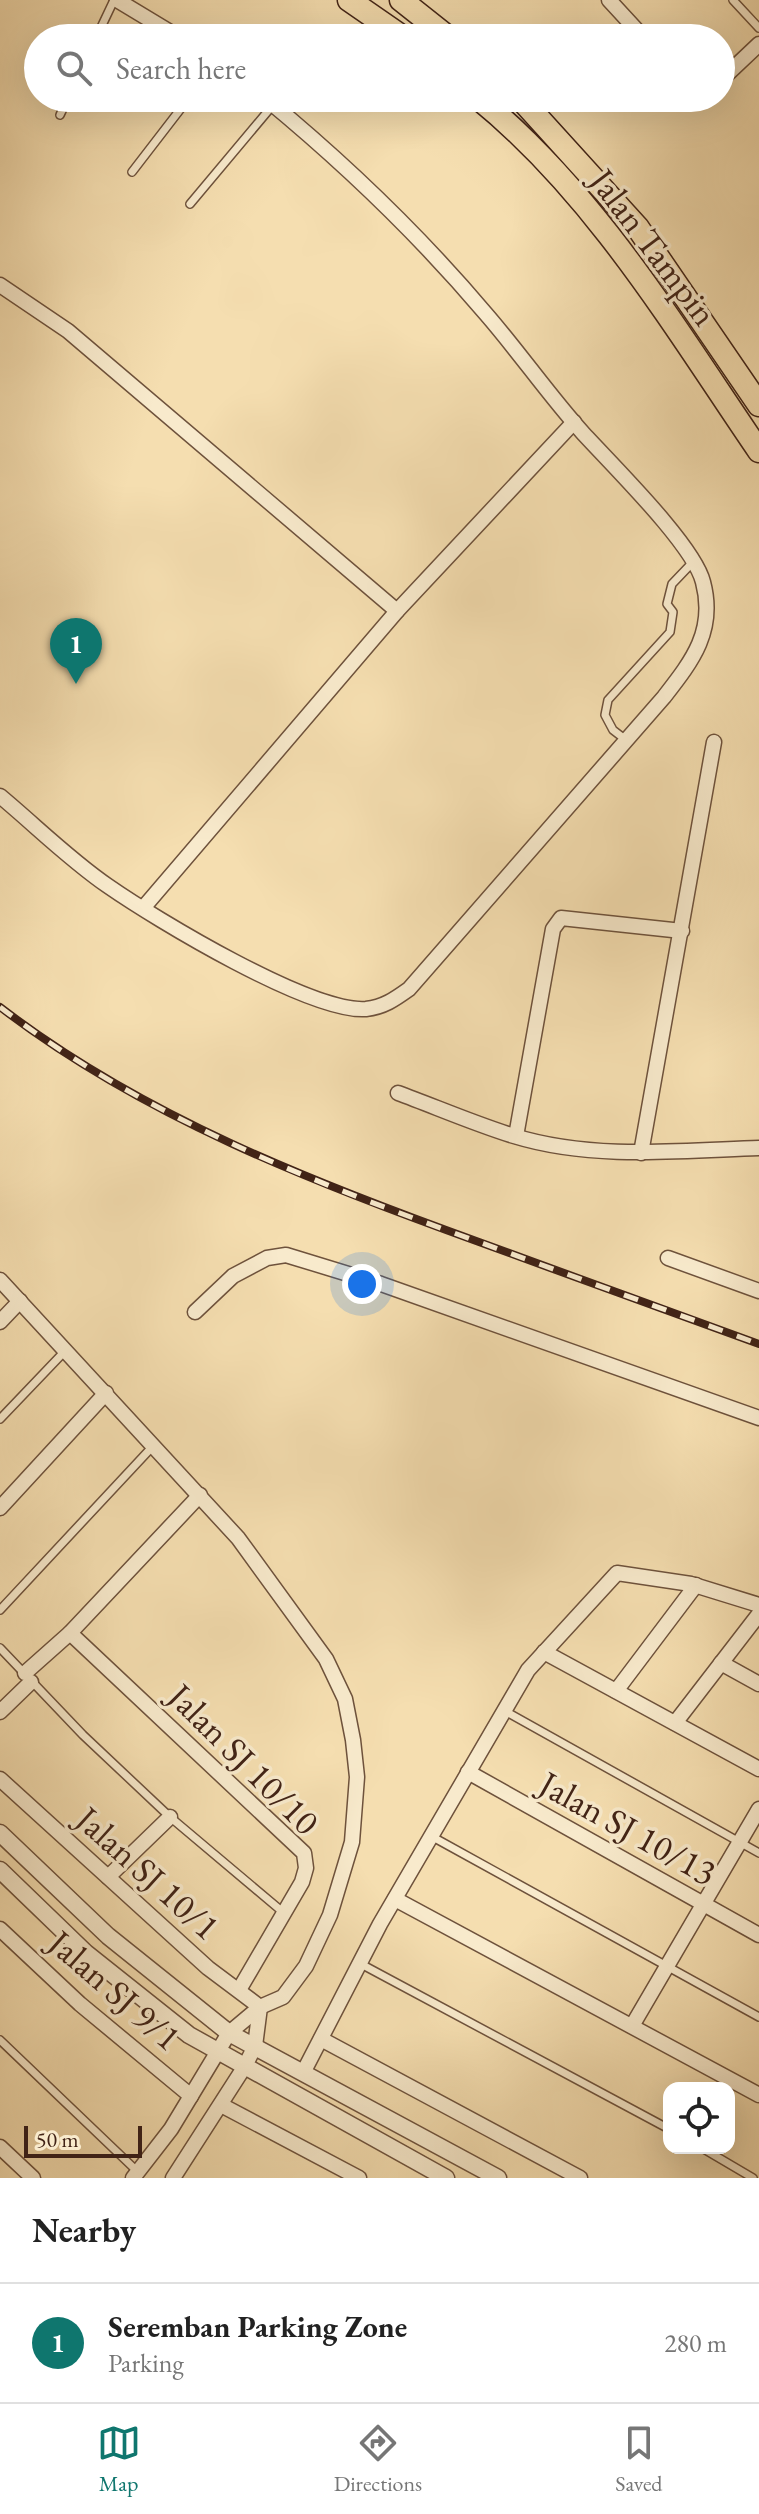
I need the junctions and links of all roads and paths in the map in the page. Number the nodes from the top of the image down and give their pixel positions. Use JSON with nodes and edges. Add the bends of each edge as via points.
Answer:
{"nodes":[{"id":1,"x":115,"y":0,"type":"edge"},
{"id":2,"x":349,"y":0,"type":"edge"},
{"id":3,"x":401,"y":0,"type":"edge"},
{"id":4,"x":609,"y":0,"type":"edge"},
{"id":5,"x":733,"y":0,"type":"edge"},
{"id":6,"x":103,"y":24,"type":"edge"},
{"id":7,"x":156,"y":24,"type":"edge"},
{"id":8,"x":384,"y":24,"type":"edge"},
{"id":9,"x":431,"y":24,"type":"edge"},
{"id":10,"x":631,"y":24,"type":"edge"},
{"id":11,"x":759,"y":28,"type":"edge"},
{"id":12,"x":759,"y":44,"type":"edge"},
{"id":13,"x":735,"y":67,"type":"edge"},
{"id":14,"x":61,"y":112,"type":"edge"},
{"id":15,"x":178,"y":112,"type":"edge"},
{"id":16,"x":261,"y":112,"type":"edge"},
{"id":17,"x":281,"y":112,"type":"edge"},
{"id":18,"x":492,"y":112,"type":"edge"},
{"id":19,"x":533,"y":112,"type":"edge"},
{"id":20,"x":60,"y":115,"type":"dead end"},
{"id":21,"x":132,"y":172,"type":"dead end"},
{"id":22,"x":190,"y":204,"type":"dead end"},
{"id":23,"x":0,"y":285,"type":"edge"},
{"id":24,"x":759,"y":405,"type":"edge"},
{"id":25,"x":574,"y":422,"type":"junction"},
{"id":26,"x":759,"y":451,"type":"edge"},
{"id":27,"x":695,"y":560,"type":"junction"},
{"id":28,"x":397,"y":611,"type":"junction"},
{"id":29,"x":626,"y":740,"type":"junction"},
{"id":30,"x":714,"y":742,"type":"dead end"},
{"id":31,"x":0,"y":796,"type":"edge"},
{"id":32,"x":144,"y":907,"type":"junction"},
{"id":33,"x":682,"y":931,"type":"junction"},
{"id":34,"x":398,"y":1093,"type":"dead end"},
{"id":35,"x":516,"y":1136,"type":"junction"},
{"id":36,"x":759,"y":1148,"type":"edge"},
{"id":37,"x":641,"y":1153,"type":"junction"},
{"id":38,"x":668,"y":1258,"type":"dead end"},
{"id":39,"x":0,"y":1280,"type":"edge"},
{"id":40,"x":759,"y":1291,"type":"edge"},
{"id":41,"x":20,"y":1301,"type":"junction"},
{"id":42,"x":195,"y":1312,"type":"dead end"},
{"id":43,"x":0,"y":1322,"type":"edge"},
{"id":44,"x":66,"y":1349,"type":"junction"},
{"id":45,"x":106,"y":1393,"type":"junction"},
{"id":46,"x":759,"y":1418,"type":"edge"},
{"id":47,"x":0,"y":1419,"type":"edge"},
{"id":48,"x":154,"y":1445,"type":"junction"},
{"id":49,"x":200,"y":1495,"type":"junction"},
{"id":50,"x":0,"y":1508,"type":"edge"},
{"id":51,"x":696,"y":1585,"type":"junction"},
{"id":52,"x":759,"y":1605,"type":"edge"},
{"id":53,"x":0,"y":1610,"type":"edge"},
{"id":54,"x":759,"y":1614,"type":"edge"},
{"id":55,"x":70,"y":1633,"type":"junction"},
{"id":56,"x":0,"y":1648,"type":"edge"},
{"id":57,"x":544,"y":1652,"type":"junction"},
{"id":58,"x":721,"y":1663,"type":"junction"},
{"id":59,"x":28,"y":1677,"type":"junction"},
{"id":60,"x":759,"y":1684,"type":"edge"},
{"id":61,"x":616,"y":1691,"type":"junction"},
{"id":62,"x":503,"y":1710,"type":"junction"},
{"id":63,"x":0,"y":1712,"type":"edge"},
{"id":64,"x":675,"y":1723,"type":"junction"},
{"id":65,"x":759,"y":1769,"type":"edge"},
{"id":66,"x":468,"y":1772,"type":"junction"},
{"id":67,"x":0,"y":1779,"type":"edge"},
{"id":68,"x":759,"y":1809,"type":"edge"},
{"id":69,"x":170,"y":1817,"type":"junction"},
{"id":70,"x":0,"y":1833,"type":"edge"},
{"id":71,"x":431,"y":1836,"type":"junction"},
{"id":72,"x":740,"y":1842,"type":"junction"},
{"id":73,"x":759,"y":1853,"type":"edge"},
{"id":74,"x":0,"y":1870,"type":"edge"},
{"id":75,"x":108,"y":1877,"type":"junction"},
{"id":76,"x":395,"y":1899,"type":"junction"},
{"id":77,"x":705,"y":1905,"type":"junction"},
{"id":78,"x":285,"y":1914,"type":"junction"},
{"id":79,"x":0,"y":1929,"type":"edge"},
{"id":80,"x":759,"y":1935,"type":"edge"},
{"id":81,"x":360,"y":1964,"type":"junction"},
{"id":82,"x":668,"y":1967,"type":"junction"},
{"id":83,"x":239,"y":1990,"type":"junction"},
{"id":84,"x":260,"y":2007,"type":"junction"},
{"id":85,"x":759,"y":2017,"type":"edge"},
{"id":86,"x":632,"y":2026,"type":"junction"},
{"id":87,"x":229,"y":2033,"type":"junction"},
{"id":88,"x":321,"y":2039,"type":"junction"},
{"id":89,"x":0,"y":2040,"type":"edge"},
{"id":90,"x":255,"y":2046,"type":"junction"},
{"id":91,"x":217,"y":2052,"type":"junction"},
{"id":92,"x":245,"y":2066,"type":"junction"},
{"id":93,"x":304,"y":2071,"type":"junction"},
{"id":94,"x":759,"y":2095,"type":"edge"},
{"id":95,"x":191,"y":2096,"type":"junction"},
{"id":96,"x":223,"y":2106,"type":"junction"},
{"id":97,"x":663,"y":2126,"type":"edge"},
{"id":98,"x":0,"y":2147,"type":"edge"},
{"id":99,"x":712,"y":2154,"type":"edge"},
{"id":100,"x":136,"y":2175,"type":"edge"},
{"id":101,"x":33,"y":2178,"type":"edge"},
{"id":102,"x":174,"y":2178,"type":"edge"},
{"id":103,"x":359,"y":2178,"type":"edge"},
{"id":104,"x":446,"y":2178,"type":"edge"},
{"id":105,"x":498,"y":2178,"type":"edge"},
{"id":106,"x":580,"y":2178,"type":"edge"},
{"id":107,"x":753,"y":2178,"type":"edge"}],
"edges":[{"from":1,"to":6,"type":"lane"},
{"from":1,"to":7,"type":"street"},
{"from":2,"to":8,"type":"highway"},
{"from":3,"to":9,"type":"highway"},
{"from":4,"to":10,"type":"street"},
{"from":5,"to":11,"type":"lane"},
{"from":12,"to":13,"type":"street"},
{"from":14,"to":20,"type":"lane"},
{"from":15,"to":21,"type":"lane"},
{"from":16,"to":22,"type":"lane"},
{"from":17,"to":25,"type":"street","via":[[333,155],[485,312]]},
{"from":18,"to":26,"type":"highway","name":"Jalan Tampin","via":[[625,256]]},
{"from":19,"to":24,"type":"highway","name":"Jalan Tampin","via":[[638,228]]},
{"from":23,"to":28,"type":"street","via":[[68,331]]},
{"from":25,"to":27,"type":"street"},
{"from":25,"to":28,"type":"street"},
{"from":27,"to":29,"type":"street","via":[[706,599],[698,653]]},
{"from":27,"to":29,"type":"lane","via":[[672,584],[667,604],[673,612],[670,632],[608,700],[605,715]]},
{"from":28,"to":32,"type":"street"},
{"from":29,"to":32,"type":"street","via":[[409,989],[385,1006],[351,1008],[309,999]]},
{"from":30,"to":33,"type":"street"},
{"from":31,"to":32,"type":"street","via":[[108,886]]},
{"from":33,"to":35,"type":"street","via":[[561,918],[553,929]]},
{"from":33,"to":37,"type":"street"},
{"from":34,"to":35,"type":"street"},
{"from":35,"to":37,"type":"street"},
{"from":36,"to":37,"type":"street"},
{"from":38,"to":40,"type":"street"},
{"from":39,"to":41,"type":"street"},
{"from":41,"to":43,"type":"street"},
{"from":41,"to":44,"type":"street"},
{"from":42,"to":46,"type":"street","via":[[233,1276],[267,1258],[286,1255]]},
{"from":44,"to":45,"type":"street"},
{"from":44,"to":47,"type":"lane"},
{"from":45,"to":48,"type":"street"},
{"from":45,"to":50,"type":"street"},
{"from":48,"to":49,"type":"street"},
{"from":48,"to":53,"type":"lane"},
{"from":49,"to":55,"type":"street"},
{"from":49,"to":84,"type":"street","via":[[326,1659],[345,1699],[353,1740],[357,1809],[343,1879],[306,1966],[283,1997]]},
{"from":51,"to":52,"type":"street"},
{"from":51,"to":57,"type":"street","via":[[617,1573]]},
{"from":51,"to":61,"type":"street"},
{"from":54,"to":58,"type":"street"},
{"from":55,"to":59,"type":"street"},
{"from":55,"to":78,"type":"street","name":"Jalan SJ 10/10","via":[[304,1853],[302,1882]]},
{"from":56,"to":59,"type":"lane"},
{"from":57,"to":61,"type":"street"},
{"from":57,"to":62,"type":"street"},
{"from":58,"to":60,"type":"street"},
{"from":58,"to":64,"type":"street"},
{"from":59,"to":63,"type":"street"},
{"from":59,"to":69,"type":"lane"},
{"from":61,"to":64,"type":"street"},
{"from":62,"to":66,"type":"street"},
{"from":62,"to":72,"type":"lane"},
{"from":64,"to":65,"type":"street"},
{"from":66,"to":71,"type":"street"},
{"from":66,"to":77,"type":"street","name":"Jalan SJ 10/13"},
{"from":67,"to":75,"type":"street","name":"Jalan SJ 10/1"},
{"from":68,"to":72,"type":"street"},
{"from":69,"to":75,"type":"street"},
{"from":69,"to":78,"type":"lane"},
{"from":70,"to":87,"type":"street","via":[[108,1936]]},
{"from":71,"to":76,"type":"street"},
{"from":71,"to":82,"type":"lane"},
{"from":72,"to":73,"type":"lane"},
{"from":72,"to":77,"type":"street"},
{"from":74,"to":91,"type":"street","via":[[86,1953]]},
{"from":75,"to":83,"type":"street","name":"Jalan SJ 10/1"},
{"from":76,"to":81,"type":"street"},
{"from":76,"to":86,"type":"street"},
{"from":77,"to":80,"type":"street","name":"Jalan SJ 10/13"},
{"from":77,"to":82,"type":"street"},
{"from":78,"to":83,"type":"street","name":"Jalan SJ 10/10"},
{"from":79,"to":95,"type":"street","name":"Jalan SJ 9/1"},
{"from":81,"to":88,"type":"street"},
{"from":81,"to":97,"type":"lane"},
{"from":82,"to":85,"type":"lane"},
{"from":82,"to":86,"type":"street"},
{"from":83,"to":84,"type":"street","name":"Jalan SJ 10/1"},
{"from":84,"to":87,"type":"street"},
{"from":84,"to":90,"type":"street"},
{"from":86,"to":94,"type":"street"},
{"from":87,"to":90,"type":"street"},
{"from":87,"to":91,"type":"street"},
{"from":88,"to":93,"type":"street"},
{"from":88,"to":106,"type":"street"},
{"from":89,"to":100,"type":"lane"},
{"from":90,"to":92,"type":"street"},
{"from":90,"to":93,"type":"street"},
{"from":91,"to":92,"type":"street"},
{"from":91,"to":95,"type":"street"},
{"from":92,"to":96,"type":"street"},
{"from":92,"to":104,"type":"street"},
{"from":93,"to":105,"type":"street"},
{"from":95,"to":100,"type":"street"},
{"from":96,"to":102,"type":"street"},
{"from":96,"to":103,"type":"street"},
{"from":98,"to":101,"type":"street"},
{"from":99,"to":107,"type":"lane"}]}
